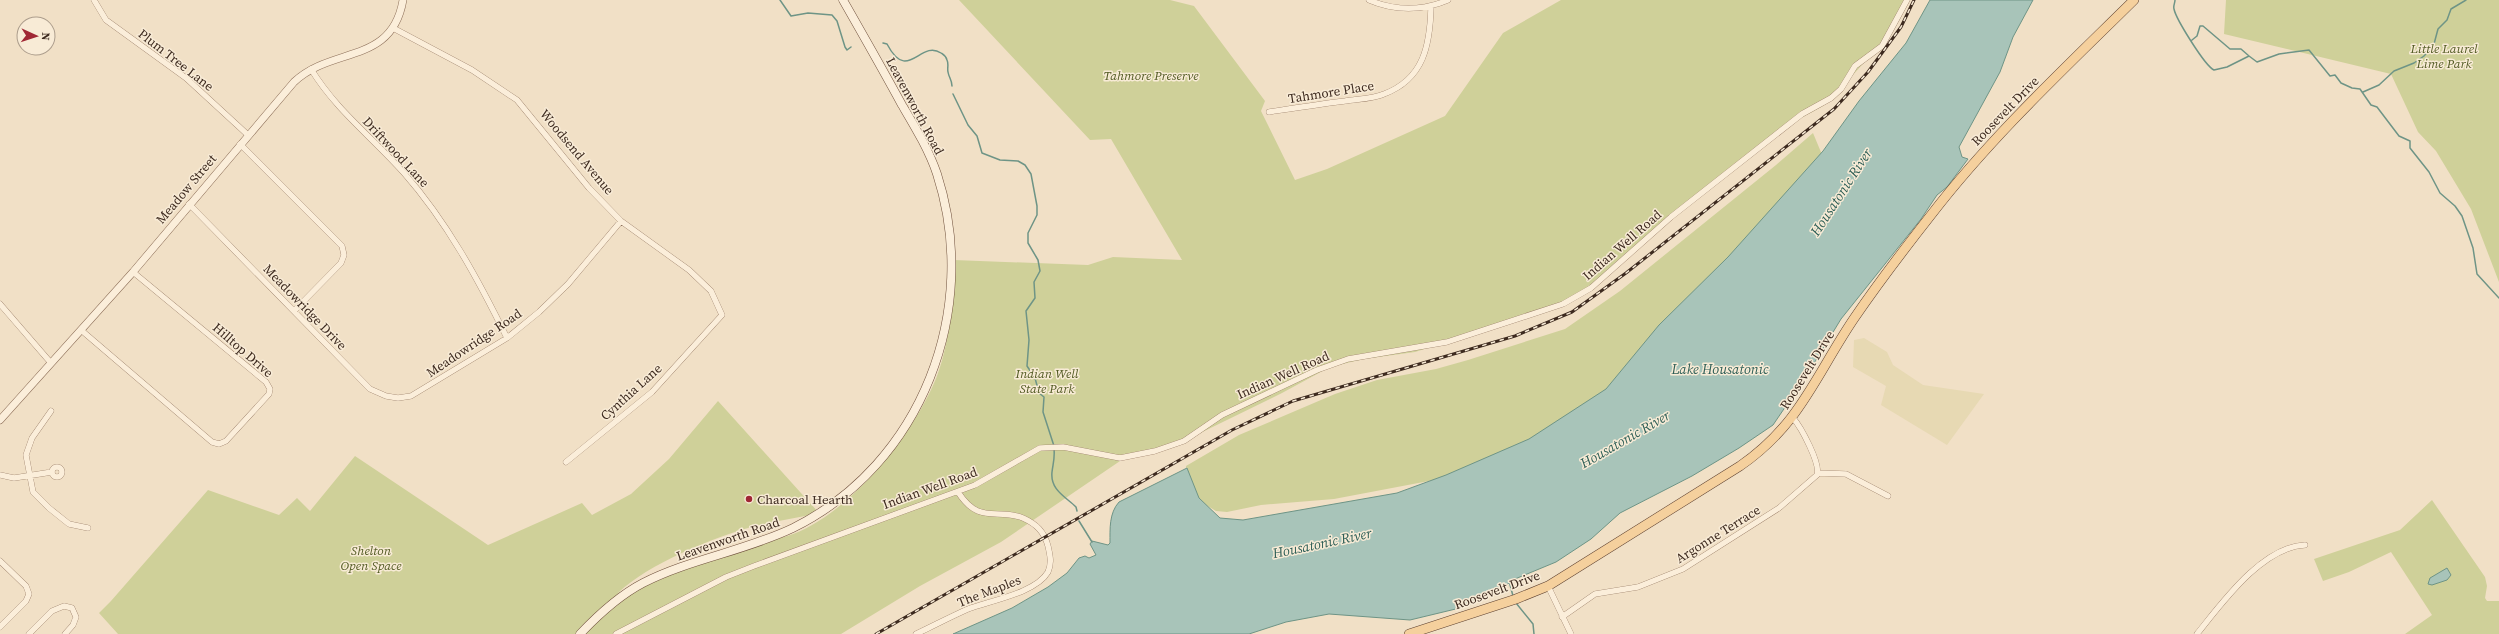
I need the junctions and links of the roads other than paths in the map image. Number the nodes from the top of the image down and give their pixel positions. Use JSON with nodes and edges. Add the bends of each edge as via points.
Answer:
{"nodes":[{"id":1,"x":94,"y":0,"type":"edge"},
{"id":2,"x":403,"y":0,"type":"edge"},
{"id":3,"x":843,"y":0,"type":"edge"},
{"id":4,"x":1369,"y":0,"type":"edge"},
{"id":5,"x":1448,"y":0,"type":"edge"},
{"id":6,"x":1907,"y":0,"type":"edge"},
{"id":7,"x":2134,"y":0,"type":"edge"},
{"id":8,"x":1430,"y":7,"type":"junction"},
{"id":9,"x":393,"y":28,"type":"junction"},
{"id":10,"x":311,"y":69,"type":"junction"},
{"id":11,"x":1270,"y":112,"type":"dead end"},
{"id":12,"x":248,"y":135,"type":"junction"},
{"id":13,"x":240,"y":144,"type":"junction"},
{"id":14,"x":189,"y":204,"type":"junction"},
{"id":15,"x":622,"y":221,"type":"junction"},
{"id":16,"x":134,"y":272,"type":"junction"},
{"id":17,"x":0,"y":304,"type":"edge"},
{"id":18,"x":294,"y":311,"type":"junction"},
{"id":19,"x":722,"y":315,"type":"joint"},
{"id":20,"x":81,"y":330,"type":"junction"},
{"id":21,"x":507,"y":338,"type":"junction"},
{"id":22,"x":51,"y":363,"type":"junction"},
{"id":23,"x":419,"y":392,"type":"joint"},
{"id":24,"x":52,"y":411,"type":"dead end"},
{"id":25,"x":1793,"y":418,"type":"junction"},
{"id":26,"x":0,"y":420,"type":"edge"},
{"id":27,"x":566,"y":462,"type":"dead end"},
{"id":28,"x":52,"y":472,"type":"dead end"},
{"id":29,"x":1818,"y":473,"type":"junction"},
{"id":30,"x":0,"y":475,"type":"edge"},
{"id":31,"x":29,"y":476,"type":"junction"},
{"id":32,"x":958,"y":492,"type":"junction"},
{"id":33,"x":1888,"y":496,"type":"dead end"},
{"id":34,"x":88,"y":528,"type":"dead end"},
{"id":35,"x":2305,"y":545,"type":"dead end"},
{"id":36,"x":0,"y":561,"type":"edge"},
{"id":37,"x":1548,"y":586,"type":"junction"},
{"id":38,"x":1562,"y":617,"type":"junction"},
{"id":39,"x":0,"y":627,"type":"edge"},
{"id":40,"x":29,"y":634,"type":"edge"},
{"id":41,"x":65,"y":634,"type":"edge"},
{"id":42,"x":580,"y":634,"type":"edge"},
{"id":43,"x":616,"y":634,"type":"edge"},
{"id":44,"x":916,"y":634,"type":"edge"},
{"id":45,"x":1409,"y":634,"type":"edge"},
{"id":46,"x":1571,"y":634,"type":"edge"},
{"id":47,"x":2197,"y":634,"type":"edge"}],
"edges":[{"from":1,"to":12,"type":"street","name":"Plum Tree Lane","via":[[106,20],[186,78]]},
{"from":2,"to":9,"type":"street","name":"Meadow Street"},
{"from":3,"to":42,"type":"main road","name":"Leavenworth Road","via":[[920,137],[936,172],[945,201],[952,272],[950,306],[945,333],[930,382],[908,422],[875,468],[829,506],[776,536],[680,568],[644,583],[614,603]]},
{"from":4,"to":8,"type":"street","via":[[1397,8]]},
{"from":5,"to":8,"type":"street"},
{"from":6,"to":32,"type":"street","name":"Indian Well Road","via":[[1882,46],[1862,58],[1841,90],[1802,114],[1706,188],[1602,279],[1578,296],[1550,310],[1447,342],[1348,359],[1317,370],[1222,416],[1184,441],[1155,452],[1120,458],[1051,446],[1035,450],[996,475]]},
{"from":7,"to":25,"type":"main road","name":"Roosevelt Drive","via":[[1999,134],[1958,182],[1856,316]]},
{"from":8,"to":11,"type":"street","name":"Tahmore Place","via":[[1430,36],[1426,52],[1405,83],[1383,95]]},
{"from":9,"to":10,"type":"street","name":"Meadow Street","via":[[382,40],[362,53]]},
{"from":9,"to":15,"type":"street","name":"Woodsend Avenue","via":[[472,70],[517,100],[589,188]]},
{"from":10,"to":12,"type":"street","name":"Meadow Street","via":[[294,82]]},
{"from":10,"to":21,"type":"street","name":"Driftwood Lane","via":[[327,94],[403,172],[439,217],[482,287]]},
{"from":12,"to":13,"type":"street","name":"Meadow Street"},
{"from":13,"to":14,"type":"street","name":"Meadow Street"},
{"from":13,"to":18,"type":"street","via":[[342,246],[344,255],[341,263]]},
{"from":14,"to":16,"type":"street","name":"Meadow Street"},
{"from":14,"to":18,"type":"street","name":"Meadowridge Drive"},
{"from":15,"to":19,"type":"street","name":"Woodsend Avenue","via":[[689,270],[711,291]]},
{"from":15,"to":21,"type":"street","name":"Meadowridge Road","via":[[568,284]]},
{"from":16,"to":20,"type":"street","name":"Meadow Street"},
{"from":16,"to":20,"type":"street","name":"Hilltop Drive","via":[[266,382],[270,389],[269,394],[226,441],[219,444],[212,442]]},
{"from":17,"to":22,"type":"street"},
{"from":18,"to":23,"type":"street","name":"Meadowridge Drive","via":[[370,390],[398,398]]},
{"from":19,"to":27,"type":"street","name":"Cynthia Lane","via":[[652,392]]},
{"from":20,"to":22,"type":"street","name":"Meadow Street"},
{"from":21,"to":23,"type":"street","name":"Meadowridge Road"},
{"from":22,"to":26,"type":"street","name":"Meadow Street"},
{"from":24,"to":31,"type":"street","via":[[32,438],[26,455]]},
{"from":25,"to":29,"type":"street","via":[[1814,456]]},
{"from":25,"to":37,"type":"main road","name":"Roosevelt Drive","via":[[1773,440],[1748,460]]},
{"from":28,"to":31,"type":"street"},
{"from":29,"to":33,"type":"street","via":[[1846,474]]},
{"from":29,"to":38,"type":"street","name":"Argonne Terrace","via":[[1779,508],[1683,569],[1638,587],[1595,594]]},
{"from":30,"to":31,"type":"street","via":[[14,478]]},
{"from":31,"to":34,"type":"street","via":[[33,492],[49,508],[68,524]]},
{"from":32,"to":43,"type":"street","name":"Indian Well Road","via":[[726,577]]},
{"from":32,"to":44,"type":"street","name":"The Maples","via":[[970,506],[984,514],[1021,517],[1038,525],[1045,537],[1051,561],[1047,573],[1035,584],[1012,595],[966,610]]},
{"from":35,"to":47,"type":"street","via":[[2281,551],[2259,565]]},
{"from":36,"to":39,"type":"street","via":[[26,586],[29,594],[26,601]]},
{"from":37,"to":38,"type":"street"},
{"from":37,"to":45,"type":"main road","name":"Roosevelt Drive"},
{"from":38,"to":46,"type":"street"},
{"from":40,"to":41,"type":"street","via":[[52,611],[64,606],[72,608],[76,617]]}]}
